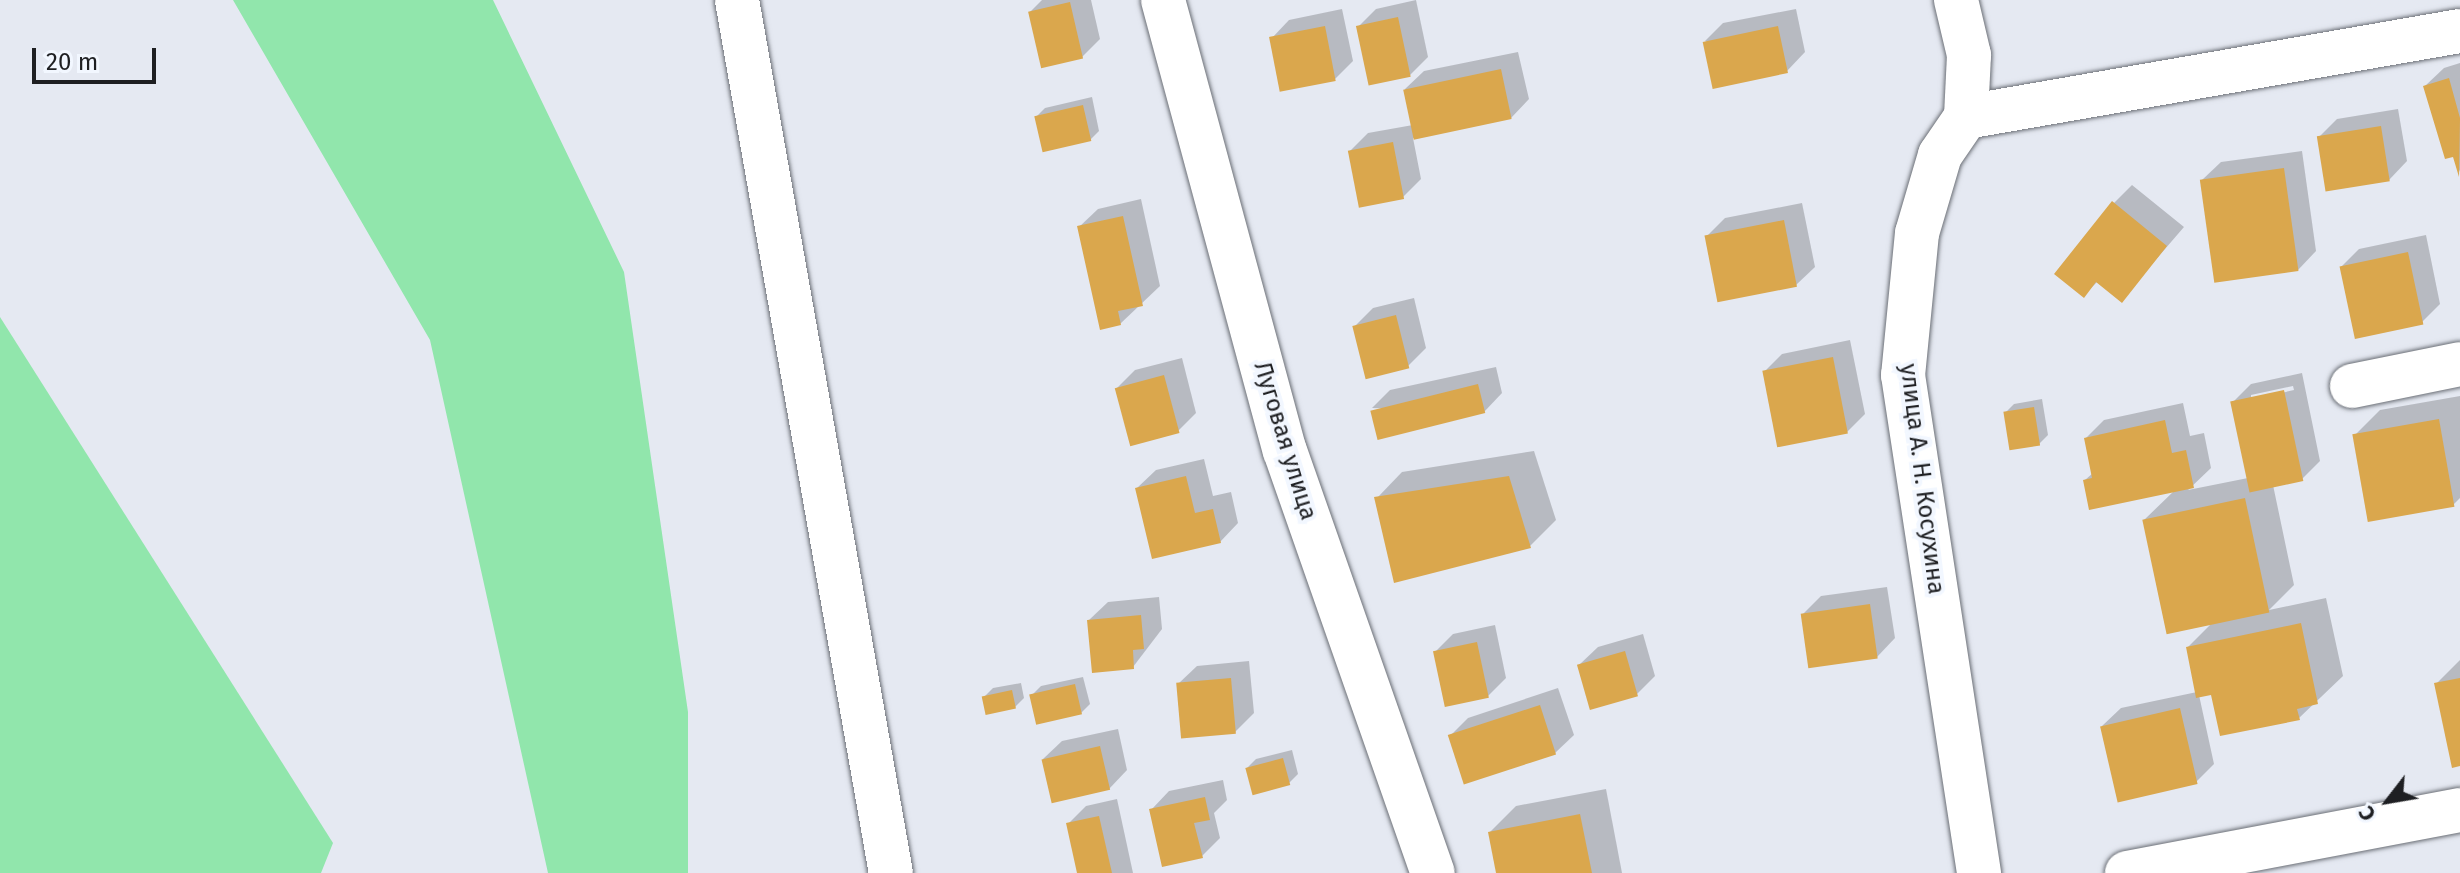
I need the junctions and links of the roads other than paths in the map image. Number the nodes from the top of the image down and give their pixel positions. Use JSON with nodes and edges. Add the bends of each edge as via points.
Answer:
{"nodes":[{"id":1,"x":737,"y":0,"type":"edge"},
{"id":2,"x":1163,"y":0,"type":"edge"},
{"id":3,"x":1956,"y":0,"type":"edge"},
{"id":4,"x":2460,"y":31,"type":"edge"},
{"id":5,"x":1966,"y":117,"type":"junction"},
{"id":6,"x":2460,"y":364,"type":"edge"},
{"id":7,"x":2352,"y":386,"type":"dead end"},
{"id":8,"x":2460,"y":810,"type":"edge"},
{"id":9,"x":891,"y":873,"type":"edge"},
{"id":10,"x":1433,"y":873,"type":"edge"},
{"id":11,"x":1979,"y":873,"type":"edge"},
{"id":12,"x":2127,"y":873,"type":"edge"}],
"edges":[{"from":1,"to":9,"type":"street"},
{"from":2,"to":10,"type":"street","name":"Луговая улица","via":[[1285,451]]},
{"from":3,"to":5,"type":"street","via":[[1969,55]]},
{"from":4,"to":5,"type":"street"},
{"from":5,"to":11,"type":"street","name":"улица А. Н. Косухина","via":[[1940,155],[1917,233],[1903,375]]},
{"from":6,"to":7,"type":"street"},
{"from":8,"to":12,"type":"street"}]}
